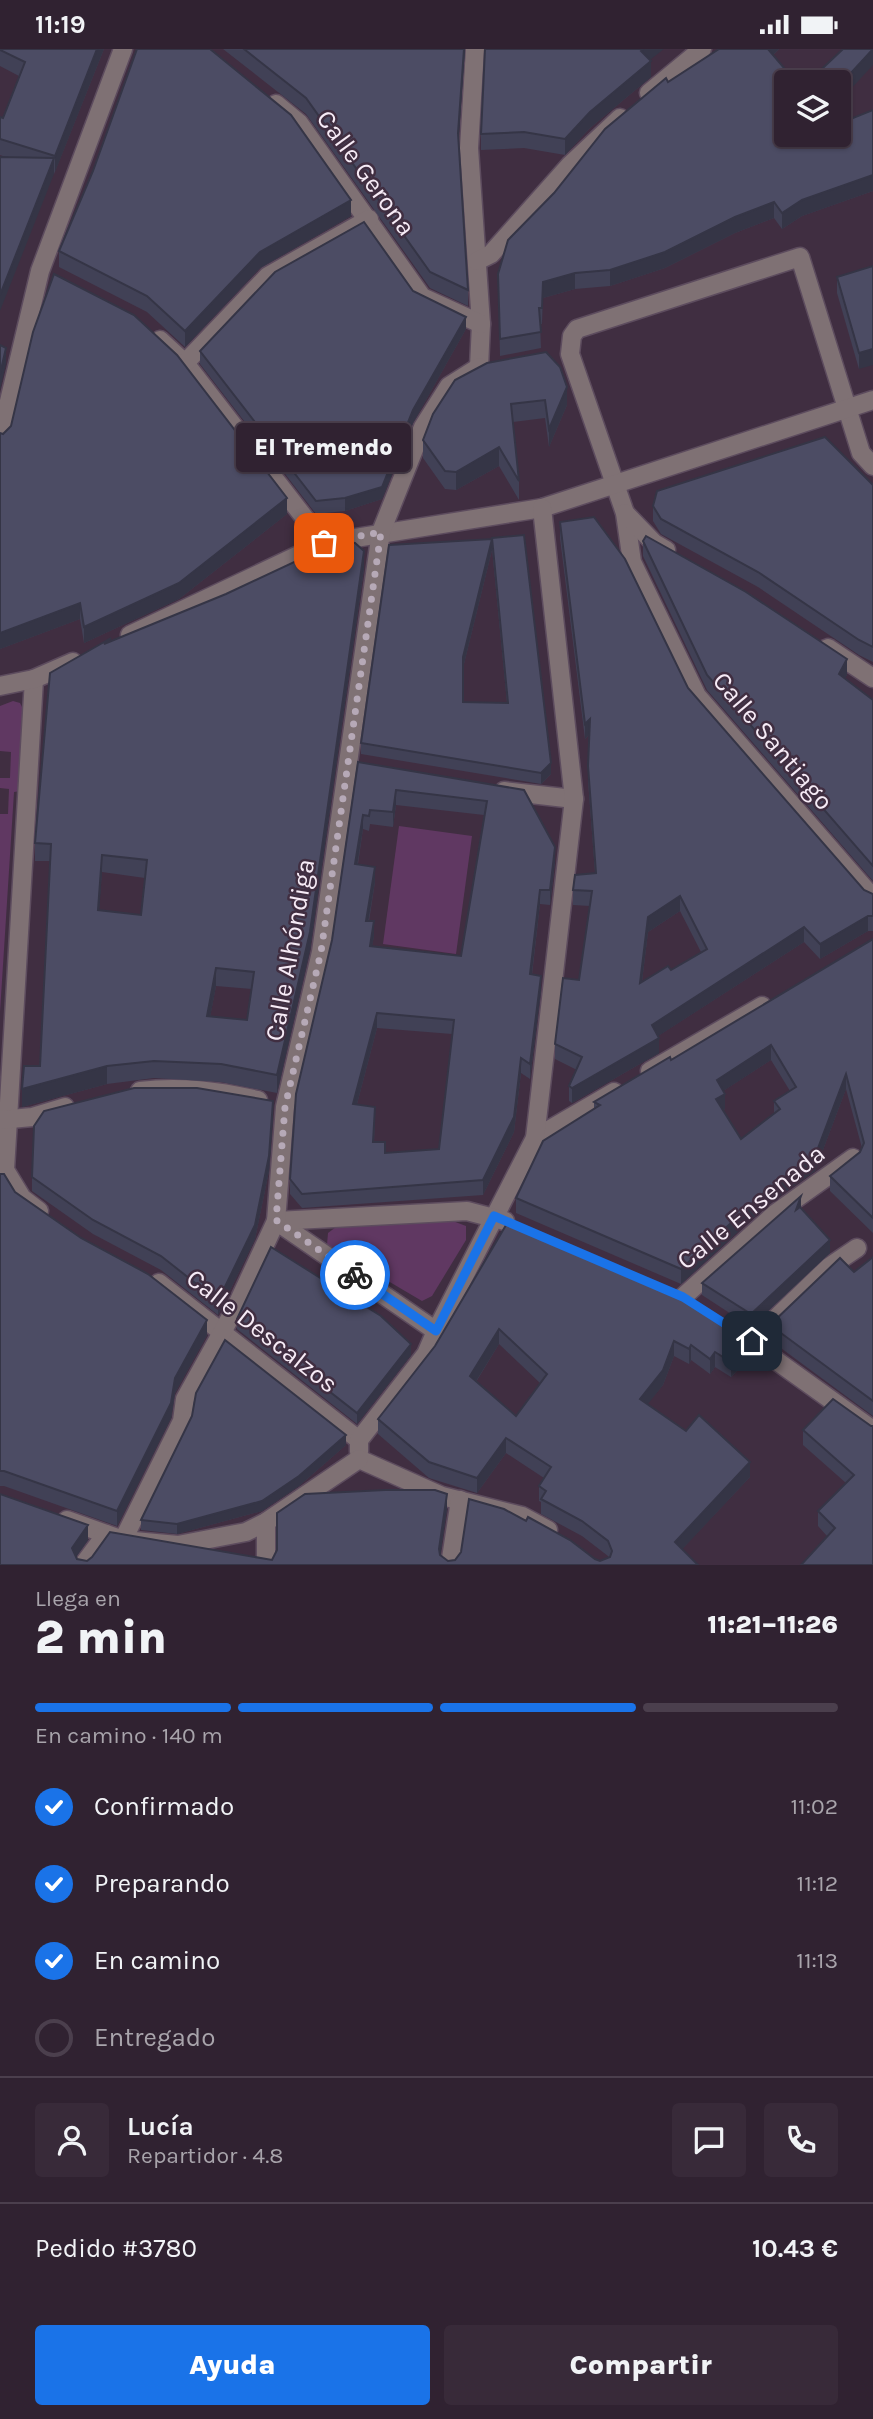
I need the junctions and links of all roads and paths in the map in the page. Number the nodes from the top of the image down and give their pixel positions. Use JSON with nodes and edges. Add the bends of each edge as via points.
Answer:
{"nodes":[{"id":1,"x":123,"y":49,"type":"edge"},
{"id":2,"x":475,"y":49,"type":"edge"},
{"id":3,"x":702,"y":49,"type":"edge"},
{"id":4,"x":259,"y":90,"type":"edge"},
{"id":5,"x":369,"y":219,"type":"junction"},
{"id":6,"x":477,"y":261,"type":"junction"},
{"id":7,"x":481,"y":324,"type":"junction"},
{"id":8,"x":150,"y":331,"type":"edge"},
{"id":9,"x":570,"y":354,"type":"junction"},
{"id":10,"x":551,"y":357,"type":"edge"},
{"id":11,"x":186,"y":363,"type":"junction"},
{"id":12,"x":479,"y":367,"type":"junction"},
{"id":13,"x":498,"y":368,"type":"edge"},
{"id":14,"x":873,"y":400,"type":"edge"},
{"id":15,"x":848,"y":408,"type":"junction"},
{"id":16,"x":0,"y":439,"type":"edge"},
{"id":17,"x":873,"y":466,"type":"edge"},
{"id":18,"x":616,"y":485,"type":"junction"},
{"id":19,"x":542,"y":508,"type":"junction"},
{"id":20,"x":625,"y":513,"type":"junction"},
{"id":21,"x":381,"y":532,"type":"junction"},
{"id":22,"x":324,"y":543,"type":"junction"},
{"id":23,"x":678,"y":557,"type":"edge"},
{"id":24,"x":818,"y":641,"type":"edge"},
{"id":25,"x":113,"y":643,"type":"edge"},
{"id":26,"x":88,"y":655,"type":"edge"},
{"id":27,"x":873,"y":678,"type":"edge"},
{"id":28,"x":34,"y":679,"type":"junction"},
{"id":29,"x":0,"y":686,"type":"edge"},
{"id":30,"x":484,"y":786,"type":"edge"},
{"id":31,"x":574,"y":799,"type":"junction"},
{"id":32,"x":873,"y":898,"type":"edge"},
{"id":33,"x":776,"y":997,"type":"edge"},
{"id":34,"x":122,"y":1094,"type":"edge"},
{"id":35,"x":84,"y":1102,"type":"edge"},
{"id":36,"x":285,"y":1107,"type":"junction"},
{"id":37,"x":3,"y":1120,"type":"edge"},
{"id":38,"x":535,"y":1138,"type":"junction"},
{"id":39,"x":853,"y":1158,"type":"edge"},
{"id":40,"x":494,"y":1216,"type":"junction"},
{"id":41,"x":276,"y":1220,"type":"junction"},
{"id":42,"x":54,"y":1221,"type":"edge"},
{"id":43,"x":517,"y":1226,"type":"edge"},
{"id":44,"x":858,"y":1248,"type":"dead end"},
{"id":45,"x":143,"y":1273,"type":"edge"},
{"id":46,"x":683,"y":1297,"type":"edge"},
{"id":47,"x":718,"y":1319,"type":"edge"},
{"id":48,"x":220,"y":1331,"type":"junction"},
{"id":49,"x":436,"y":1331,"type":"junction"},
{"id":50,"x":752,"y":1341,"type":"junction"},
{"id":51,"x":872,"y":1427,"type":"edge"},
{"id":52,"x":359,"y":1440,"type":"junction"},
{"id":53,"x":359,"y":1459,"type":"junction"},
{"id":54,"x":460,"y":1500,"type":"junction"},
{"id":55,"x":47,"y":1513,"type":"edge"},
{"id":56,"x":266,"y":1522,"type":"junction"},
{"id":57,"x":114,"y":1537,"type":"junction"},
{"id":58,"x":565,"y":1540,"type":"edge"},
{"id":59,"x":83,"y":1565,"type":"edge"},
{"id":60,"x":266,"y":1565,"type":"edge"},
{"id":61,"x":450,"y":1565,"type":"edge"}],
"edges":[{"from":1,"to":16,"type":"street","via":[[48,275]]},
{"from":2,"to":6,"type":"street","via":[[469,148]]},
{"from":3,"to":6,"type":"street","via":[[570,165],[491,254]]},
{"from":4,"to":5,"type":"street","name":"Calle Gerona","via":[[299,123]]},
{"from":5,"to":7,"type":"street","name":"Calle Gerona","via":[[422,297]]},
{"from":5,"to":11,"type":"street","via":[[268,276]]},
{"from":6,"to":7,"type":"street"},
{"from":7,"to":12,"type":"street"},
{"from":8,"to":11,"type":"street"},
{"from":9,"to":10,"type":"street"},
{"from":9,"to":15,"type":"street","via":[[577,329],[800,257]]},
{"from":9,"to":18,"type":"street","name":"Calle Santiago"},
{"from":11,"to":22,"type":"street"},
{"from":12,"to":13,"type":"street"},
{"from":12,"to":21,"type":"street","name":"Calle Alhóndiga","via":[[449,386],[423,427]]},
{"from":14,"to":15,"type":"street"},
{"from":15,"to":17,"type":"street","via":[[861,453]]},
{"from":15,"to":18,"type":"street"},
{"from":18,"to":19,"type":"street"},
{"from":18,"to":20,"type":"street","name":"Calle Santiago"},
{"from":19,"to":21,"type":"street"},
{"from":19,"to":31,"type":"street"},
{"from":20,"to":23,"type":"street","via":[[654,543]]},
{"from":20,"to":32,"type":"street","name":"Calle Santiago","via":[[632,562],[697,696]]},
{"from":21,"to":22,"type":"street"},
{"from":21,"to":36,"type":"street","name":"Calle Alhóndiga","via":[[353,764],[321,952]]},
{"from":22,"to":25,"type":"street"},
{"from":24,"to":27,"type":"street"},
{"from":26,"to":28,"type":"street"},
{"from":28,"to":29,"type":"street"},
{"from":28,"to":37,"type":"street"},
{"from":30,"to":31,"type":"street"},
{"from":31,"to":38,"type":"street"},
{"from":33,"to":38,"type":"street"},
{"from":34,"to":36,"type":"street","via":[[169,1087],[208,1090]]},
{"from":35,"to":37,"type":"street"},
{"from":36,"to":41,"type":"street","name":"Calle Alhóndiga"},
{"from":37,"to":42,"type":"street","via":[[5,1170],[22,1198]]},
{"from":38,"to":40,"type":"street"},
{"from":39,"to":46,"type":"street","name":"Calle Ensenada","via":[[776,1213]]},
{"from":40,"to":41,"type":"street","via":[[467,1211]]},
{"from":40,"to":43,"type":"street"},
{"from":40,"to":49,"type":"street"},
{"from":41,"to":48,"type":"street","name":"Calle Alhóndiga"},
{"from":41,"to":49,"type":"street"},
{"from":44,"to":50,"type":"street","via":[[829,1267]]},
{"from":45,"to":48,"type":"street","name":"Calle Descalzos"},
{"from":47,"to":50,"type":"street"},
{"from":48,"to":52,"type":"street","name":"Calle Descalzos"},
{"from":48,"to":57,"type":"street","name":"Calle Alhóndiga","via":[[185,1399],[183,1421]]},
{"from":49,"to":52,"type":"street","via":[[426,1354]]},
{"from":50,"to":51,"type":"street"},
{"from":52,"to":53,"type":"street"},
{"from":53,"to":54,"type":"street"},
{"from":53,"to":56,"type":"street"},
{"from":54,"to":58,"type":"street","via":[[522,1516]]},
{"from":54,"to":61,"type":"street"},
{"from":55,"to":57,"type":"street"},
{"from":56,"to":57,"type":"street","via":[[246,1532],[178,1545]]},
{"from":56,"to":60,"type":"street"},
{"from":57,"to":59,"type":"street","name":"Calle Alhóndiga"}]}
